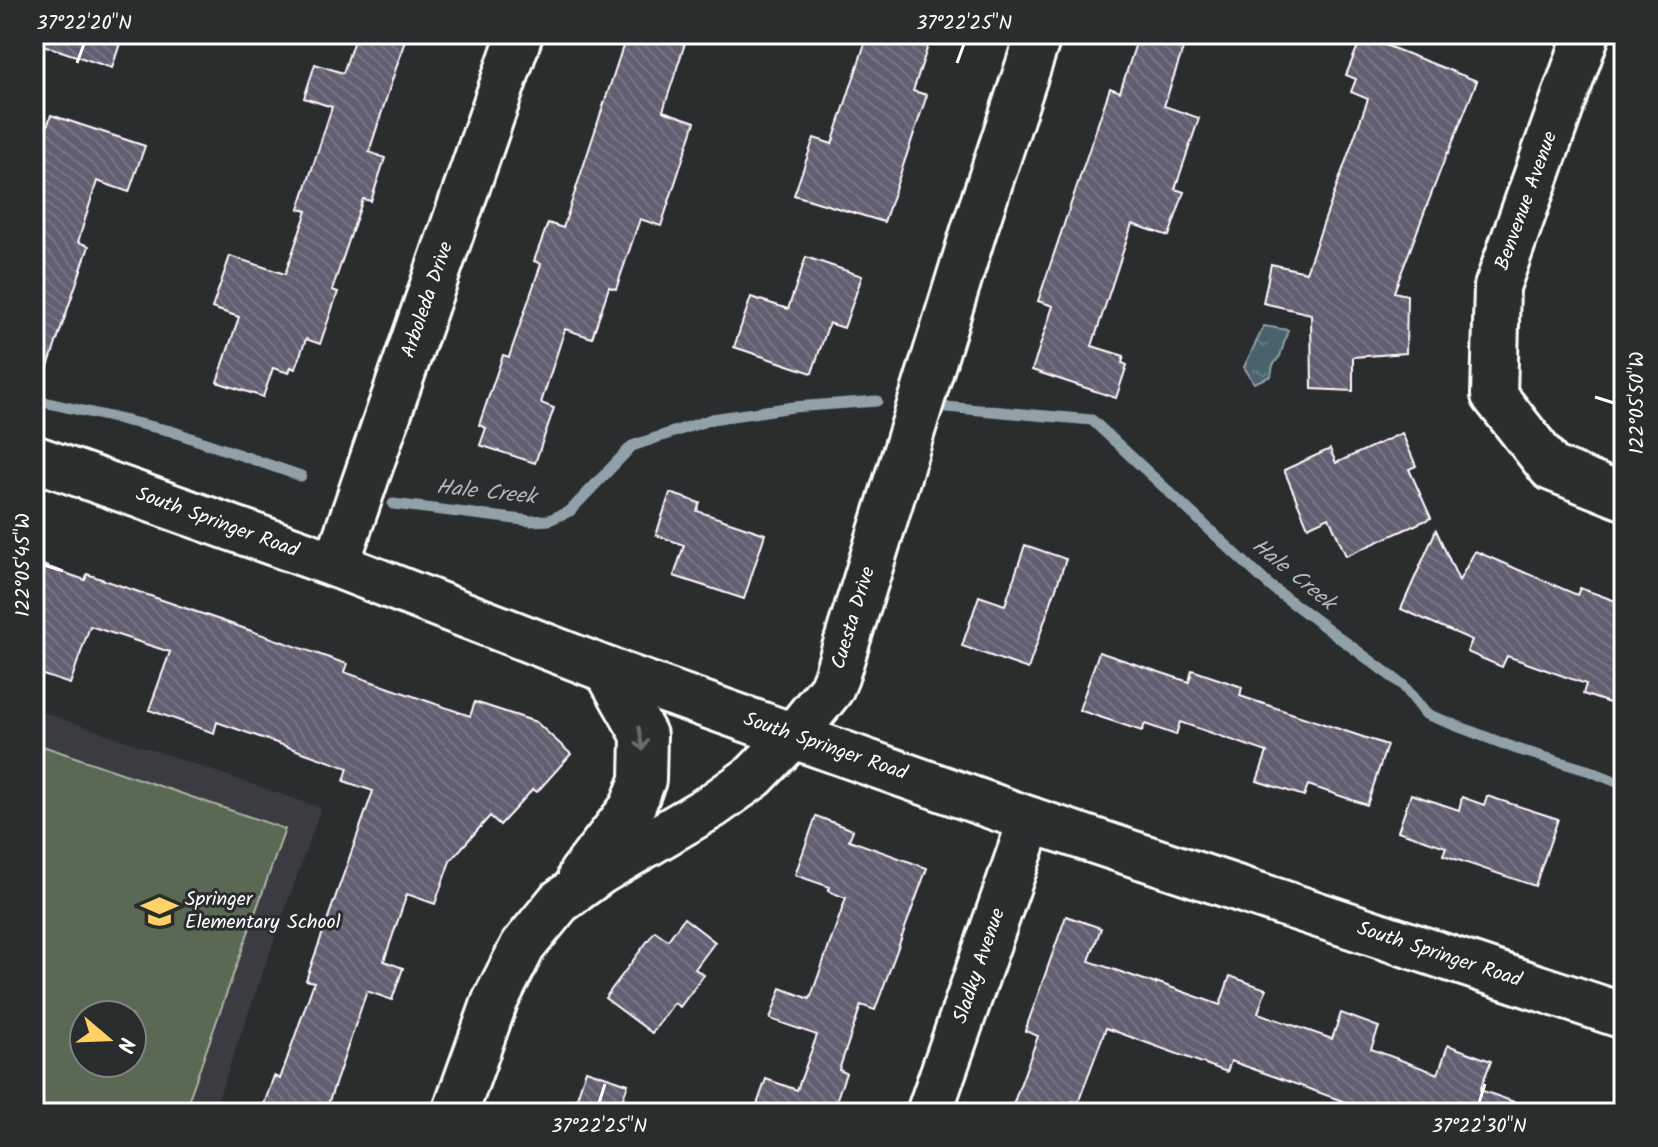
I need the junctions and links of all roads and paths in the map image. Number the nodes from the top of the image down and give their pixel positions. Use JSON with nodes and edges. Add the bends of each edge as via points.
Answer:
{"nodes":[{"id":1,"x":520,"y":34,"type":"edge"},
{"id":2,"x":1039,"y":34,"type":"edge"},
{"id":3,"x":1587,"y":34,"type":"edge"},
{"id":4,"x":34,"y":458,"type":"edge"},
{"id":5,"x":1624,"y":497,"type":"edge"},
{"id":6,"x":336,"y":565,"type":"junction"},
{"id":7,"x":607,"y":670,"type":"junction"},
{"id":8,"x":793,"y":736,"type":"junction"},
{"id":9,"x":1031,"y":820,"type":"junction"},
{"id":10,"x":559,"y":902,"type":"junction"},
{"id":11,"x":1624,"y":1016,"type":"edge"},
{"id":12,"x":455,"y":1113,"type":"edge"},
{"id":13,"x":929,"y":1113,"type":"edge"}],
"edges":[{"from":1,"to":6,"type":"street","name":"Arboleda Drive"},
{"from":2,"to":8,"type":"street","name":"Cuesta Drive","via":[[836,677]]},
{"from":3,"to":5,"type":"street","name":"Benvenue Avenue","via":[[1497,287],[1494,395],[1551,468]]},
{"from":4,"to":6,"type":"street","name":"South Springer Road"},
{"from":6,"to":7,"type":"street","name":"South Springer Road"},
{"from":7,"to":8,"type":"street","name":"South Springer Road"},
{"from":7,"to":10,"type":"street","one_way":true,"via":[[644,735],[643,780],[632,808]]},
{"from":8,"to":9,"type":"street","name":"South Springer Road"},
{"from":8,"to":10,"type":"street","name":"Cuesta Drive","via":[[750,779],[712,806]]},
{"from":9,"to":11,"type":"street","name":"South Springer Road"},
{"from":9,"to":13,"type":"street","name":"Sladky Avenue"},
{"from":10,"to":12,"type":"street","name":"Cuesta Drive","via":[[523,946],[495,1001]]}]}
